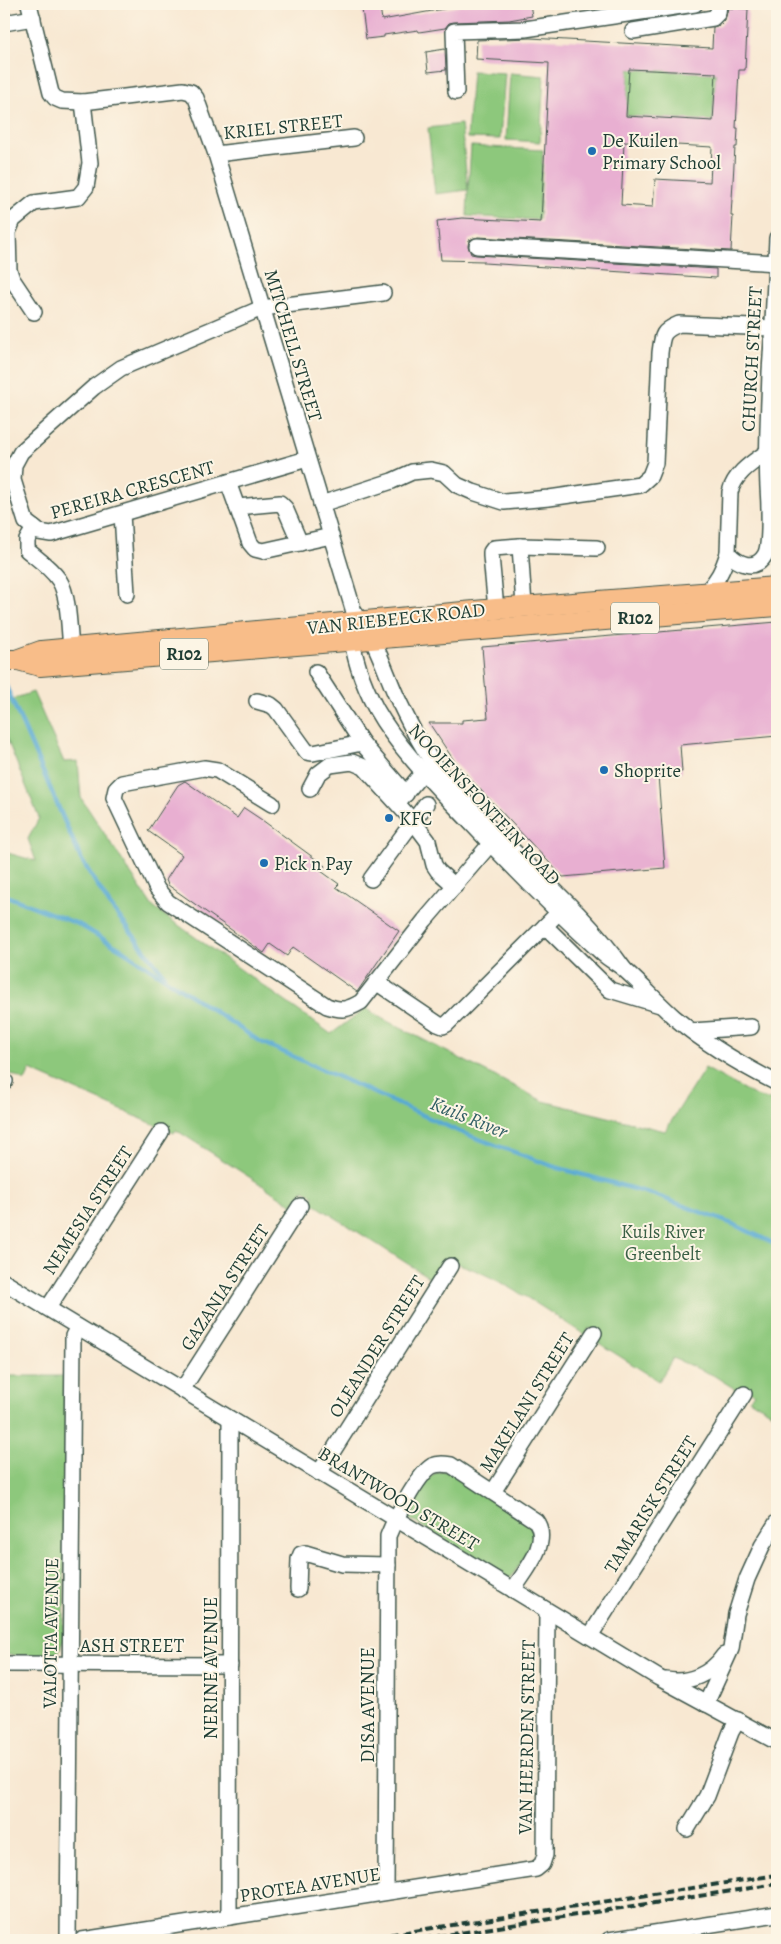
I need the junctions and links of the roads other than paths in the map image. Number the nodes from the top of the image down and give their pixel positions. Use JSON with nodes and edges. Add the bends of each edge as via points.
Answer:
{"nodes":[{"id":1,"x":694,"y":4,"type":"edge"},
{"id":2,"x":719,"y":4,"type":"edge"},
{"id":3,"x":31,"y":11,"type":"edge"},
{"id":4,"x":4,"y":23,"type":"edge"},
{"id":5,"x":633,"y":31,"type":"dead end"},
{"id":6,"x":456,"y":92,"type":"dead end"},
{"id":7,"x":83,"y":102,"type":"junction"},
{"id":8,"x":354,"y":138,"type":"dead end"},
{"id":9,"x":216,"y":154,"type":"junction"},
{"id":10,"x":777,"y":238,"type":"edge"},
{"id":11,"x":477,"y":246,"type":"dead end"},
{"id":12,"x":777,"y":263,"type":"edge"},
{"id":13,"x":383,"y":293,"type":"dead end"},
{"id":14,"x":262,"y":308,"type":"junction"},
{"id":15,"x":34,"y":312,"type":"dead end"},
{"id":16,"x":773,"y":328,"type":"junction"},
{"id":17,"x":766,"y":452,"type":"junction"},
{"id":18,"x":307,"y":459,"type":"junction"},
{"id":19,"x":228,"y":482,"type":"junction"},
{"id":20,"x":321,"y":504,"type":"junction"},
{"id":21,"x":237,"y":507,"type":"junction"},
{"id":22,"x":122,"y":514,"type":"junction"},
{"id":23,"x":34,"y":528,"type":"junction"},
{"id":24,"x":331,"y":536,"type":"junction"},
{"id":25,"x":300,"y":543,"type":"junction"},
{"id":26,"x":520,"y":546,"type":"junction"},
{"id":27,"x":597,"y":548,"type":"dead end"},
{"id":28,"x":728,"y":552,"type":"junction"},
{"id":29,"x":777,"y":587,"type":"edge"},
{"id":30,"x":706,"y":592,"type":"junction"},
{"id":31,"x":127,"y":594,"type":"dead end"},
{"id":32,"x":524,"y":606,"type":"junction"},
{"id":33,"x":777,"y":606,"type":"edge"},
{"id":34,"x":496,"y":609,"type":"junction"},
{"id":35,"x":358,"y":627,"type":"junction"},
{"id":36,"x":71,"y":649,"type":"junction"},
{"id":37,"x":10,"y":660,"type":"edge"},
{"id":38,"x":316,"y":672,"type":"dead end"},
{"id":39,"x":257,"y":701,"type":"dead end"},
{"id":40,"x":362,"y":743,"type":"junction"},
{"id":41,"x":424,"y":771,"type":"junction"},
{"id":42,"x":310,"y":789,"type":"dead end"},
{"id":43,"x":402,"y":799,"type":"junction"},
{"id":44,"x":272,"y":804,"type":"dead end"},
{"id":45,"x":426,"y":804,"type":"dead end"},
{"id":46,"x":413,"y":821,"type":"junction"},
{"id":47,"x":494,"y":839,"type":"junction"},
{"id":48,"x":371,"y":879,"type":"dead end"},
{"id":49,"x":455,"y":886,"type":"junction"},
{"id":50,"x":559,"y":912,"type":"junction"},
{"id":51,"x":545,"y":926,"type":"junction"},
{"id":52,"x":624,"y":969,"type":"junction"},
{"id":53,"x":376,"y":982,"type":"junction"},
{"id":54,"x":661,"y":1005,"type":"junction"},
{"id":55,"x":751,"y":1027,"type":"dead end"},
{"id":56,"x":692,"y":1031,"type":"junction"},
{"id":57,"x":777,"y":1082,"type":"edge"},
{"id":58,"x":161,"y":1132,"type":"dead end"},
{"id":59,"x":300,"y":1206,"type":"dead end"},
{"id":60,"x":450,"y":1266,"type":"dead end"},
{"id":61,"x":4,"y":1282,"type":"edge"},
{"id":62,"x":48,"y":1308,"type":"junction"},
{"id":63,"x":78,"y":1327,"type":"junction"},
{"id":64,"x":594,"y":1333,"type":"dead end"},
{"id":65,"x":182,"y":1390,"type":"junction"},
{"id":66,"x":744,"y":1394,"type":"dead end"},
{"id":67,"x":230,"y":1419,"type":"junction"},
{"id":68,"x":319,"y":1473,"type":"junction"},
{"id":69,"x":493,"y":1492,"type":"junction"},
{"id":70,"x":395,"y":1519,"type":"junction"},
{"id":71,"x":777,"y":1522,"type":"edge"},
{"id":72,"x":388,"y":1565,"type":"junction"},
{"id":73,"x":298,"y":1589,"type":"dead end"},
{"id":74,"x":513,"y":1590,"type":"junction"},
{"id":75,"x":547,"y":1610,"type":"junction"},
{"id":76,"x":733,"y":1633,"type":"junction"},
{"id":77,"x":590,"y":1636,"type":"junction"},
{"id":78,"x":4,"y":1664,"type":"edge"},
{"id":79,"x":70,"y":1665,"type":"junction"},
{"id":80,"x":230,"y":1665,"type":"junction"},
{"id":81,"x":660,"y":1678,"type":"junction"},
{"id":82,"x":706,"y":1704,"type":"junction"},
{"id":83,"x":738,"y":1720,"type":"junction"},
{"id":84,"x":775,"y":1737,"type":"edge"},
{"id":85,"x":686,"y":1829,"type":"dead end"},
{"id":86,"x":542,"y":1864,"type":"joint"},
{"id":87,"x":386,"y":1892,"type":"junction"},
{"id":88,"x":777,"y":1914,"type":"edge"},
{"id":89,"x":229,"y":1917,"type":"junction"},
{"id":90,"x":68,"y":1940,"type":"edge"},
{"id":91,"x":82,"y":1940,"type":"edge"},
{"id":92,"x":609,"y":1940,"type":"edge"}],
"edges":[{"from":1,"to":6,"type":"street","via":[[525,29],[454,31]]},
{"from":2,"to":5,"type":"street","via":[[718,13],[713,18]]},
{"from":3,"to":4,"type":"street"},
{"from":3,"to":7,"type":"street","via":[[51,93],[62,101]]},
{"from":7,"to":9,"type":"street","name":"MITCHELL STREET","via":[[183,90],[191,92]]},
{"from":7,"to":15,"type":"street","via":[[90,163],[86,187],[78,197],[34,203],[13,220],[8,232],[9,270]]},
{"from":8,"to":9,"type":"street","name":"KRIEL STREET"},
{"from":9,"to":14,"type":"street","name":"MITCHELL STREET"},
{"from":10,"to":12,"type":"street","name":"CHURCH STREET"},
{"from":11,"to":12,"type":"street"},
{"from":12,"to":16,"type":"street","name":"CHURCH STREET"},
{"from":13,"to":14,"type":"street","name":"PEREIRA CRESCENT"},
{"from":14,"to":18,"type":"street","name":"MITCHELL STREET"},
{"from":14,"to":23,"type":"street","name":"PEREIRA CRESCENT","via":[[121,368],[94,387],[21,452],[14,465],[13,480],[26,522]]},
{"from":16,"to":17,"type":"street","name":"CHURCH STREET"},
{"from":16,"to":20,"type":"street","via":[[680,324],[667,329],[660,353],[655,463],[650,476],[640,485],[504,502],[457,485],[444,473],[431,470],[412,472]]},
{"from":17,"to":28,"type":"street","name":"CHURCH STREET","via":[[732,482]]},
{"from":17,"to":28,"type":"street","name":"CHURCH STREET","via":[[768,549],[760,562],[754,565],[744,565]]},
{"from":18,"to":19,"type":"street","name":"PEREIRA CRESCENT"},
{"from":18,"to":20,"type":"street","name":"MITCHELL STREET"},
{"from":19,"to":21,"type":"street"},
{"from":19,"to":22,"type":"street","name":"PEREIRA CRESCENT"},
{"from":20,"to":24,"type":"street","name":"MITCHELL STREET"},
{"from":21,"to":25,"type":"street","via":[[280,503]]},
{"from":21,"to":25,"type":"street","via":[[250,544],[255,549],[263,551]]},
{"from":22,"to":23,"type":"street","name":"PEREIRA CRESCENT","via":[[51,534]]},
{"from":22,"to":31,"type":"street"},
{"from":23,"to":36,"type":"street","via":[[27,540],[27,550],[60,581]]},
{"from":24,"to":25,"type":"street"},
{"from":24,"to":35,"type":"street","name":"MITCHELL STREET"},
{"from":26,"to":27,"type":"street"},
{"from":26,"to":32,"type":"street"},
{"from":26,"to":34,"type":"street","via":[[494,548],[491,552]]},
{"from":28,"to":30,"type":"street","name":"CHURCH STREET","via":[[718,580]]},
{"from":29,"to":30,"type":"main road","name":"VAN RIEBEECK ROAD","number":"R102"},
{"from":30,"to":32,"type":"main road","name":"VAN RIEBEECK ROAD","number":"R102"},
{"from":32,"to":34,"type":"main road","name":"VAN RIEBEECK ROAD","number":"R102"},
{"from":33,"to":35,"type":"main road","name":"VAN RIEBEECK ROAD","number":"R102"},
{"from":34,"to":35,"type":"main road","name":"VAN RIEBEECK ROAD","number":"R102"},
{"from":35,"to":36,"type":"main road","name":"VAN RIEBEECK ROAD","number":"R102"},
{"from":35,"to":37,"type":"main road","name":"VAN RIEBEECK ROAD","number":"R102","via":[[40,666]]},
{"from":35,"to":41,"type":"street","name":"NOOIENSFONTEIN ROAD","via":[[362,678],[376,709]]},
{"from":35,"to":47,"type":"street","name":"NOOIENSFONTEIN ROAD","via":[[418,740]]},
{"from":36,"to":37,"type":"main road","name":"VAN RIEBEECK ROAD","number":"R102","via":[[41,651]]},
{"from":38,"to":40,"type":"street"},
{"from":39,"to":40,"type":"street","via":[[276,709],[310,754]]},
{"from":40,"to":43,"type":"street"},
{"from":41,"to":43,"type":"street"},
{"from":41,"to":47,"type":"street","name":"NOOIENSFONTEIN ROAD"},
{"from":42,"to":43,"type":"street","via":[[324,769],[336,763],[352,762],[364,767]]},
{"from":43,"to":46,"type":"street"},
{"from":44,"to":53,"type":"street","via":[[217,770],[204,768],[122,783],[114,798],[157,889],[168,902],[327,1006],[340,1010],[351,1007],[361,1002]]},
{"from":45,"to":46,"type":"street"},
{"from":46,"to":48,"type":"street"},
{"from":46,"to":49,"type":"street","via":[[428,841],[434,865]]},
{"from":47,"to":49,"type":"street"},
{"from":47,"to":50,"type":"street","name":"NOOIENSFONTEIN ROAD"},
{"from":47,"to":52,"type":"street","name":"NOOIENSFONTEIN ROAD","via":[[566,901],[609,947]]},
{"from":49,"to":53,"type":"street"},
{"from":50,"to":51,"type":"street"},
{"from":50,"to":52,"type":"street","name":"NOOIENSFONTEIN ROAD","via":[[604,955]]},
{"from":51,"to":53,"type":"street","via":[[443,1026]]},
{"from":51,"to":54,"type":"street","via":[[610,990]]},
{"from":52,"to":54,"type":"street","name":"NOOIENSFONTEIN ROAD"},
{"from":54,"to":56,"type":"street","name":"NOOIENSFONTEIN ROAD"},
{"from":55,"to":56,"type":"street"},
{"from":56,"to":57,"type":"street","name":"NOOIENSFONTEIN ROAD","via":[[731,1058]]},
{"from":58,"to":62,"type":"street","name":"NEMESIA STREET"},
{"from":59,"to":65,"type":"street","name":"GAZANIA STREET"},
{"from":60,"to":68,"type":"street","name":"OLEANDER STREET"},
{"from":61,"to":62,"type":"street","name":"BRANTWOOD STREET"},
{"from":62,"to":63,"type":"street","name":"BRANTWOOD STREET"},
{"from":63,"to":65,"type":"street","name":"BRANTWOOD STREET"},
{"from":63,"to":79,"type":"street","name":"VALOTTA AVENUE","via":[[73,1336]]},
{"from":64,"to":69,"type":"street","name":"MAKELANI STREET"},
{"from":65,"to":67,"type":"street","name":"BRANTWOOD STREET"},
{"from":66,"to":77,"type":"street","name":"TAMARISK STREET"},
{"from":67,"to":68,"type":"street","name":"BRANTWOOD STREET"},
{"from":67,"to":80,"type":"street","name":"NERINE AVENUE"},
{"from":68,"to":70,"type":"street","name":"BRANTWOOD STREET"},
{"from":69,"to":70,"type":"street","name":"MAKELANI STREET","via":[[451,1465],[439,1464],[424,1474]]},
{"from":69,"to":74,"type":"street","name":"MAKELANI STREET","via":[[532,1518],[541,1530],[541,1543]]},
{"from":70,"to":72,"type":"street","name":"DISA AVENUE","via":[[388,1536]]},
{"from":70,"to":74,"type":"street","name":"BRANTWOOD STREET"},
{"from":71,"to":76,"type":"street","via":[[747,1579]]},
{"from":72,"to":73,"type":"street","via":[[342,1564],[304,1553],[299,1559]]},
{"from":72,"to":87,"type":"street","name":"DISA AVENUE"},
{"from":74,"to":75,"type":"street","name":"BRANTWOOD STREET"},
{"from":75,"to":77,"type":"street","name":"BRANTWOOD STREET"},
{"from":75,"to":86,"type":"street","name":"VAN HEERDEN STREET","via":[[545,1855]]},
{"from":76,"to":81,"type":"street","via":[[726,1652],[714,1668],[688,1680]]},
{"from":76,"to":82,"type":"street","via":[[731,1649]]},
{"from":77,"to":81,"type":"street","name":"BRANTWOOD STREET"},
{"from":78,"to":79,"type":"street","name":"ASH STREET"},
{"from":79,"to":80,"type":"street","name":"ASH STREET"},
{"from":79,"to":90,"type":"street","name":"VALOTTA AVENUE"},
{"from":80,"to":89,"type":"street","name":"NERINE AVENUE"},
{"from":81,"to":82,"type":"street","name":"BRANTWOOD STREET"},
{"from":82,"to":83,"type":"street","name":"BRANTWOOD STREET"},
{"from":83,"to":84,"type":"street","name":"BRANTWOOD STREET"},
{"from":83,"to":85,"type":"street","via":[[707,1796]]},
{"from":86,"to":87,"type":"street","name":"PROTEA AVENUE","via":[[536,1869]]},
{"from":87,"to":89,"type":"street","name":"PROTEA AVENUE"},
{"from":88,"to":92,"type":"street"},
{"from":89,"to":91,"type":"street","name":"PROTEA AVENUE"}]}
